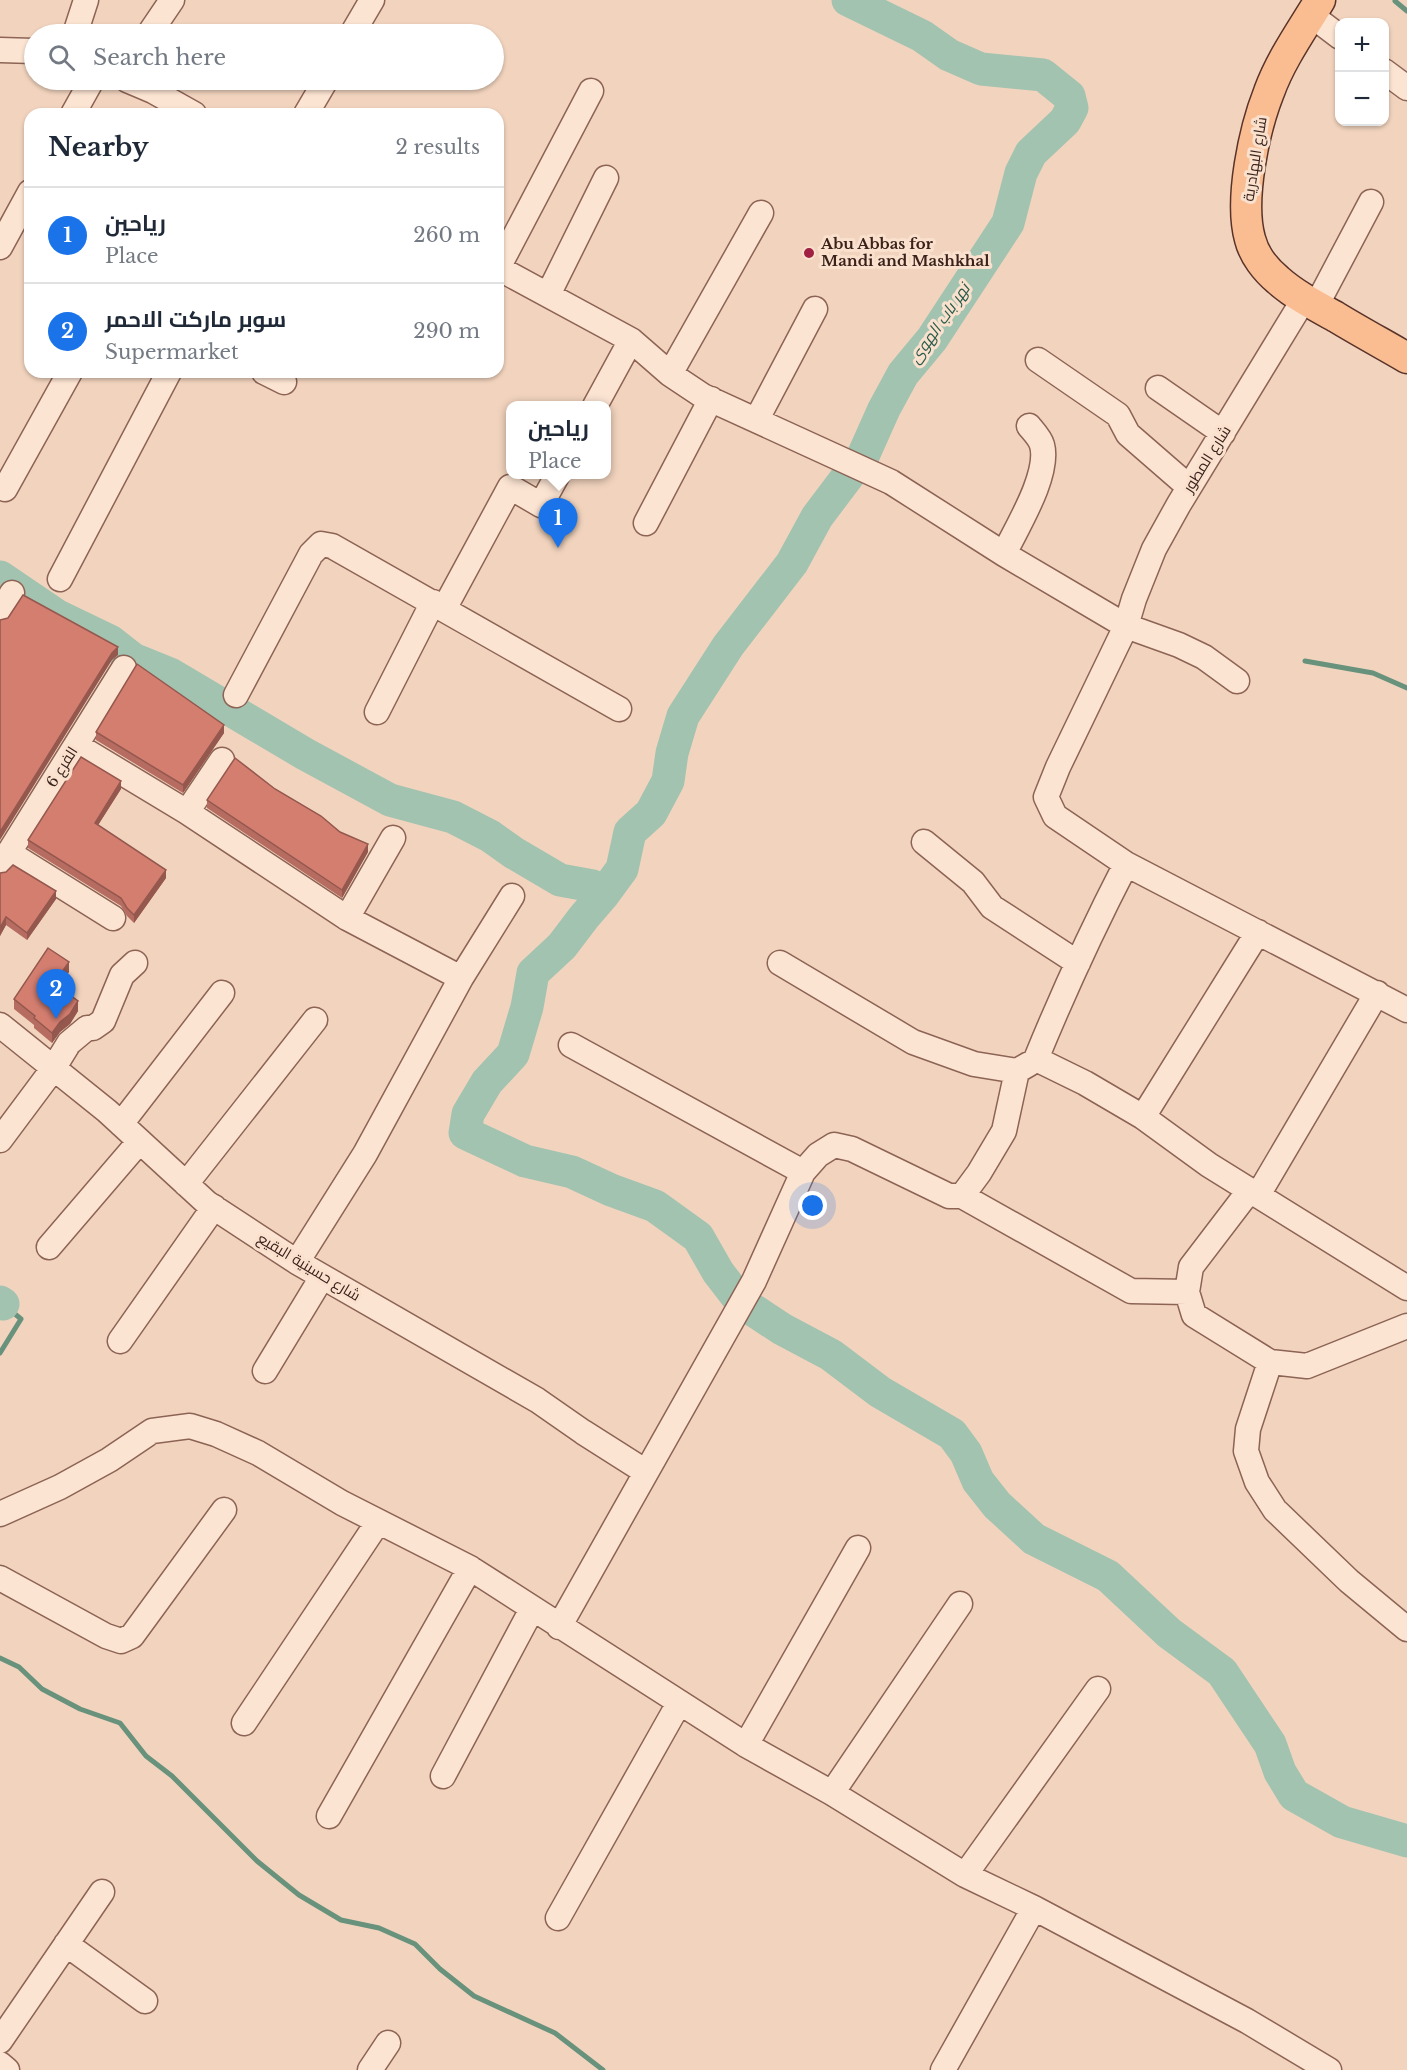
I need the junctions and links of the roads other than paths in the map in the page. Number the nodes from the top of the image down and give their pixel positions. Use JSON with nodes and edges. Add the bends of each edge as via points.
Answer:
{"nodes":[{"id":1,"x":86,"y":0,"type":"edge"},
{"id":2,"x":172,"y":0,"type":"edge"},
{"id":3,"x":372,"y":0,"type":"edge"},
{"id":4,"x":1315,"y":8,"type":"edge"},
{"id":5,"x":78,"y":24,"type":"edge"},
{"id":6,"x":156,"y":24,"type":"edge"},
{"id":7,"x":358,"y":24,"type":"edge"},
{"id":8,"x":1335,"y":31,"type":"edge"},
{"id":9,"x":0,"y":50,"type":"edge"},
{"id":10,"x":24,"y":51,"type":"edge"},
{"id":11,"x":1385,"y":72,"type":"edge"},
{"id":12,"x":1407,"y":88,"type":"edge"},
{"id":13,"x":86,"y":90,"type":"edge"},
{"id":14,"x":151,"y":90,"type":"edge"},
{"id":15,"x":320,"y":90,"type":"edge"},
{"id":16,"x":591,"y":92,"type":"dead end"},
{"id":17,"x":76,"y":108,"type":"edge"},
{"id":18,"x":183,"y":108,"type":"edge"},
{"id":19,"x":310,"y":108,"type":"edge"},
{"id":20,"x":606,"y":178,"type":"dead end"},
{"id":21,"x":1371,"y":202,"type":"dead end"},
{"id":22,"x":24,"y":203,"type":"edge"},
{"id":23,"x":761,"y":213,"type":"dead end"},
{"id":24,"x":0,"y":247,"type":"edge"},
{"id":25,"x":504,"y":257,"type":"edge"},
{"id":26,"x":504,"y":271,"type":"edge"},
{"id":27,"x":548,"y":295,"type":"junction"},
{"id":28,"x":1310,"y":303,"type":"junction"},
{"id":29,"x":815,"y":309,"type":"dead end"},
{"id":30,"x":631,"y":340,"type":"junction"},
{"id":31,"x":1407,"y":358,"type":"edge"},
{"id":32,"x":1038,"y":360,"type":"dead end"},
{"id":33,"x":670,"y":374,"type":"junction"},
{"id":34,"x":67,"y":378,"type":"edge"},
{"id":35,"x":166,"y":378,"type":"edge"},
{"id":36,"x":1158,"y":388,"type":"dead end"},
{"id":37,"x":711,"y":399,"type":"junction"},
{"id":38,"x":597,"y":401,"type":"edge"},
{"id":39,"x":757,"y":419,"type":"junction"},
{"id":40,"x":1029,"y":426,"type":"dead end"},
{"id":41,"x":1223,"y":434,"type":"junction"},
{"id":42,"x":555,"y":479,"type":"edge"},
{"id":43,"x":1190,"y":487,"type":"junction"},
{"id":44,"x":5,"y":489,"type":"dead end"},
{"id":45,"x":646,"y":523,"type":"dead end"},
{"id":46,"x":1004,"y":554,"type":"junction"},
{"id":47,"x":60,"y":579,"type":"dead end"},
{"id":48,"x":12,"y":593,"type":"dead end"},
{"id":49,"x":439,"y":605,"type":"junction"},
{"id":50,"x":0,"y":614,"type":"edge"},
{"id":51,"x":1126,"y":626,"type":"junction"},
{"id":52,"x":124,"y":668,"type":"dead end"},
{"id":53,"x":1237,"y":681,"type":"dead end"},
{"id":54,"x":236,"y":696,"type":"dead end"},
{"id":55,"x":619,"y":709,"type":"dead end"},
{"id":56,"x":377,"y":712,"type":"dead end"},
{"id":57,"x":76,"y":745,"type":"junction"},
{"id":58,"x":222,"y":760,"type":"dead end"},
{"id":59,"x":187,"y":812,"type":"junction"},
{"id":60,"x":393,"y":838,"type":"dead end"},
{"id":61,"x":924,"y":842,"type":"dead end"},
{"id":62,"x":4,"y":860,"type":"edge"},
{"id":63,"x":1126,"y":864,"type":"junction"},
{"id":64,"x":512,"y":896,"type":"dead end"},
{"id":65,"x":113,"y":918,"type":"dead end"},
{"id":66,"x":347,"y":918,"type":"junction"},
{"id":67,"x":1258,"y":932,"type":"junction"},
{"id":68,"x":135,"y":963,"type":"dead end"},
{"id":69,"x":780,"y":963,"type":"dead end"},
{"id":70,"x":1078,"y":963,"type":"junction"},
{"id":71,"x":461,"y":978,"type":"junction"},
{"id":72,"x":222,"y":993,"type":"dead end"},
{"id":73,"x":1377,"y":993,"type":"junction"},
{"id":74,"x":1407,"y":1010,"type":"edge"},
{"id":75,"x":315,"y":1020,"type":"dead end"},
{"id":76,"x":0,"y":1025,"type":"edge"},
{"id":77,"x":571,"y":1045,"type":"dead end"},
{"id":78,"x":1027,"y":1065,"type":"junction"},
{"id":79,"x":53,"y":1069,"type":"junction"},
{"id":80,"x":1143,"y":1117,"type":"junction"},
{"id":81,"x":121,"y":1124,"type":"junction"},
{"id":82,"x":0,"y":1140,"type":"edge"},
{"id":83,"x":139,"y":1142,"type":"junction"},
{"id":84,"x":803,"y":1172,"type":"junction"},
{"id":85,"x":186,"y":1184,"type":"junction"},
{"id":86,"x":1253,"y":1193,"type":"junction"},
{"id":87,"x":962,"y":1196,"type":"junction"},
{"id":88,"x":214,"y":1207,"type":"junction"},
{"id":89,"x":49,"y":1247,"type":"dead end"},
{"id":90,"x":297,"y":1262,"type":"junction"},
{"id":91,"x":322,"y":1277,"type":"junction"},
{"id":92,"x":1407,"y":1288,"type":"edge"},
{"id":93,"x":1187,"y":1292,"type":"junction"},
{"id":94,"x":1407,"y":1326,"type":"edge"},
{"id":95,"x":120,"y":1341,"type":"dead end"},
{"id":96,"x":1270,"y":1362,"type":"junction"},
{"id":97,"x":265,"y":1371,"type":"dead end"},
{"id":98,"x":646,"y":1472,"type":"junction"},
{"id":99,"x":225,"y":1510,"type":"dead end"},
{"id":100,"x":0,"y":1514,"type":"edge"},
{"id":101,"x":378,"y":1522,"type":"junction"},
{"id":102,"x":858,"y":1548,"type":"dead end"},
{"id":103,"x":470,"y":1568,"type":"junction"},
{"id":104,"x":0,"y":1578,"type":"edge"},
{"id":105,"x":960,"y":1604,"type":"dead end"},
{"id":106,"x":532,"y":1609,"type":"junction"},
{"id":107,"x":559,"y":1627,"type":"junction"},
{"id":108,"x":1407,"y":1629,"type":"edge"},
{"id":109,"x":1098,"y":1689,"type":"dead end"},
{"id":110,"x":680,"y":1703,"type":"junction"},
{"id":111,"x":244,"y":1724,"type":"dead end"},
{"id":112,"x":746,"y":1745,"type":"junction"},
{"id":113,"x":443,"y":1776,"type":"dead end"},
{"id":114,"x":832,"y":1793,"type":"junction"},
{"id":115,"x":329,"y":1816,"type":"dead end"},
{"id":116,"x":965,"y":1875,"type":"junction"},
{"id":117,"x":102,"y":1892,"type":"dead end"},
{"id":118,"x":1034,"y":1908,"type":"junction"},
{"id":119,"x":558,"y":1918,"type":"dead end"},
{"id":120,"x":66,"y":1944,"type":"junction"},
{"id":121,"x":145,"y":2001,"type":"dead end"},
{"id":122,"x":0,"y":2041,"type":"edge"},
{"id":123,"x":388,"y":2043,"type":"dead end"},
{"id":124,"x":0,"y":2064,"type":"edge"},
{"id":125,"x":7,"y":2070,"type":"edge"},
{"id":126,"x":369,"y":2070,"type":"edge"},
{"id":127,"x":944,"y":2070,"type":"edge"},
{"id":128,"x":1329,"y":2070,"type":"edge"}],
"edges":[{"from":1,"to":5,"type":"street"},
{"from":2,"to":6,"type":"street"},
{"from":3,"to":7,"type":"street"},
{"from":4,"to":8,"type":"street"},
{"from":4,"to":28,"type":"main road","name":"شارع البهادرية","via":[[1269,91],[1255,139],[1246,202],[1250,240],[1258,258],[1277,280]]},
{"from":9,"to":10,"type":"street"},
{"from":11,"to":12,"type":"street"},
{"from":13,"to":17,"type":"street"},
{"from":14,"to":18,"type":"street"},
{"from":15,"to":19,"type":"street"},
{"from":16,"to":25,"type":"street"},
{"from":20,"to":27,"type":"street"},
{"from":21,"to":28,"type":"street","name":"شارع المطور"},
{"from":22,"to":24,"type":"street"},
{"from":23,"to":33,"type":"street"},
{"from":26,"to":27,"type":"street"},
{"from":27,"to":30,"type":"street"},
{"from":28,"to":31,"type":"main road","name":"شارع البهادرية"},
{"from":28,"to":41,"type":"street","name":"شارع المطور"},
{"from":29,"to":39,"type":"street"},
{"from":30,"to":33,"type":"street"},
{"from":30,"to":38,"type":"street"},
{"from":32,"to":43,"type":"street","via":[[1118,415],[1128,434]]},
{"from":33,"to":37,"type":"street"},
{"from":34,"to":44,"type":"street"},
{"from":35,"to":47,"type":"street"},
{"from":36,"to":41,"type":"street"},
{"from":37,"to":39,"type":"street"},
{"from":37,"to":45,"type":"street"},
{"from":39,"to":46,"type":"street","via":[[891,482]]},
{"from":40,"to":46,"type":"street","via":[[1042,444],[1044,462],[1040,480]]},
{"from":41,"to":43,"type":"street","name":"شارع المطور"},
{"from":42,"to":49,"type":"street","via":[[541,506],[510,487]]},
{"from":43,"to":51,"type":"street","name":"شارع المطور","via":[[1154,549]]},
{"from":46,"to":51,"type":"street"},
{"from":48,"to":50,"type":"street"},
{"from":49,"to":54,"type":"street","via":[[332,546],[321,544],[311,554]]},
{"from":49,"to":55,"type":"street"},
{"from":49,"to":56,"type":"street"},
{"from":51,"to":53,"type":"street","via":[[1204,657]]},
{"from":51,"to":63,"type":"street","name":"شارع المطور","via":[[1046,797],[1055,816]]},
{"from":52,"to":57,"type":"street","name":"الفرع 6"},
{"from":57,"to":59,"type":"street"},
{"from":57,"to":62,"type":"street","name":"الفرع 6"},
{"from":58,"to":59,"type":"street"},
{"from":59,"to":66,"type":"street"},
{"from":60,"to":66,"type":"street"},
{"from":61,"to":70,"type":"street","via":[[973,882],[992,907]]},
{"from":62,"to":65,"type":"street"},
{"from":63,"to":67,"type":"street"},
{"from":63,"to":70,"type":"street"},
{"from":64,"to":71,"type":"street"},
{"from":66,"to":71,"type":"street"},
{"from":67,"to":73,"type":"street"},
{"from":67,"to":80,"type":"street"},
{"from":68,"to":79,"type":"street","via":[[122,975],[103,1021],[69,1043]]},
{"from":69,"to":78,"type":"street","via":[[913,1042],[974,1064]]},
{"from":70,"to":78,"type":"street"},
{"from":71,"to":90,"type":"street","via":[[365,1154]]},
{"from":72,"to":81,"type":"street"},
{"from":73,"to":74,"type":"street"},
{"from":73,"to":86,"type":"street"},
{"from":75,"to":85,"type":"street"},
{"from":76,"to":79,"type":"street","name":"شارع حسينية البقيع"},
{"from":77,"to":84,"type":"street"},
{"from":78,"to":80,"type":"street","via":[[1085,1083]]},
{"from":78,"to":87,"type":"street","via":[[1004,1131]]},
{"from":79,"to":81,"type":"street","name":"شارع حسينية البقيع"},
{"from":79,"to":82,"type":"street"},
{"from":80,"to":86,"type":"street"},
{"from":81,"to":83,"type":"street","name":"شارع حسينية البقيع"},
{"from":83,"to":85,"type":"street","name":"شارع حسينية البقيع"},
{"from":83,"to":89,"type":"street"},
{"from":84,"to":87,"type":"street","via":[[834,1145],[852,1149],[949,1196]]},
{"from":84,"to":98,"type":"street","via":[[754,1281]]},
{"from":85,"to":88,"type":"street","name":"شارع حسينية البقيع"},
{"from":86,"to":92,"type":"street"},
{"from":86,"to":93,"type":"street","via":[[1191,1267]]},
{"from":87,"to":93,"type":"street","via":[[1131,1291]]},
{"from":88,"to":90,"type":"street","name":"شارع حسينية البقيع"},
{"from":88,"to":95,"type":"street"},
{"from":90,"to":91,"type":"street","name":"شارع حسينية البقيع"},
{"from":91,"to":97,"type":"street"},
{"from":91,"to":98,"type":"street","name":"شارع حسينية البقيع","via":[[537,1400]]},
{"from":93,"to":96,"type":"street","via":[[1194,1315]]},
{"from":94,"to":96,"type":"street","via":[[1306,1366]]},
{"from":96,"to":108,"type":"street","via":[[1248,1429],[1246,1451],[1257,1482],[1283,1518]]},
{"from":98,"to":107,"type":"street"},
{"from":99,"to":104,"type":"street","via":[[132,1636],[121,1641]]},
{"from":100,"to":101,"type":"street","via":[[89,1471],[152,1431],[190,1426],[258,1454]]},
{"from":101,"to":103,"type":"street"},
{"from":101,"to":111,"type":"street"},
{"from":102,"to":112,"type":"street"},
{"from":103,"to":106,"type":"street"},
{"from":103,"to":115,"type":"street"},
{"from":105,"to":114,"type":"street"},
{"from":106,"to":107,"type":"street"},
{"from":106,"to":113,"type":"street"},
{"from":107,"to":110,"type":"street"},
{"from":109,"to":116,"type":"street"},
{"from":110,"to":112,"type":"street"},
{"from":110,"to":119,"type":"street"},
{"from":112,"to":114,"type":"street"},
{"from":114,"to":116,"type":"street"},
{"from":116,"to":118,"type":"street"},
{"from":117,"to":120,"type":"street"},
{"from":118,"to":127,"type":"street"},
{"from":118,"to":128,"type":"street"},
{"from":120,"to":121,"type":"street"},
{"from":120,"to":122,"type":"street"},
{"from":123,"to":126,"type":"street"},
{"from":124,"to":125,"type":"street"}]}
